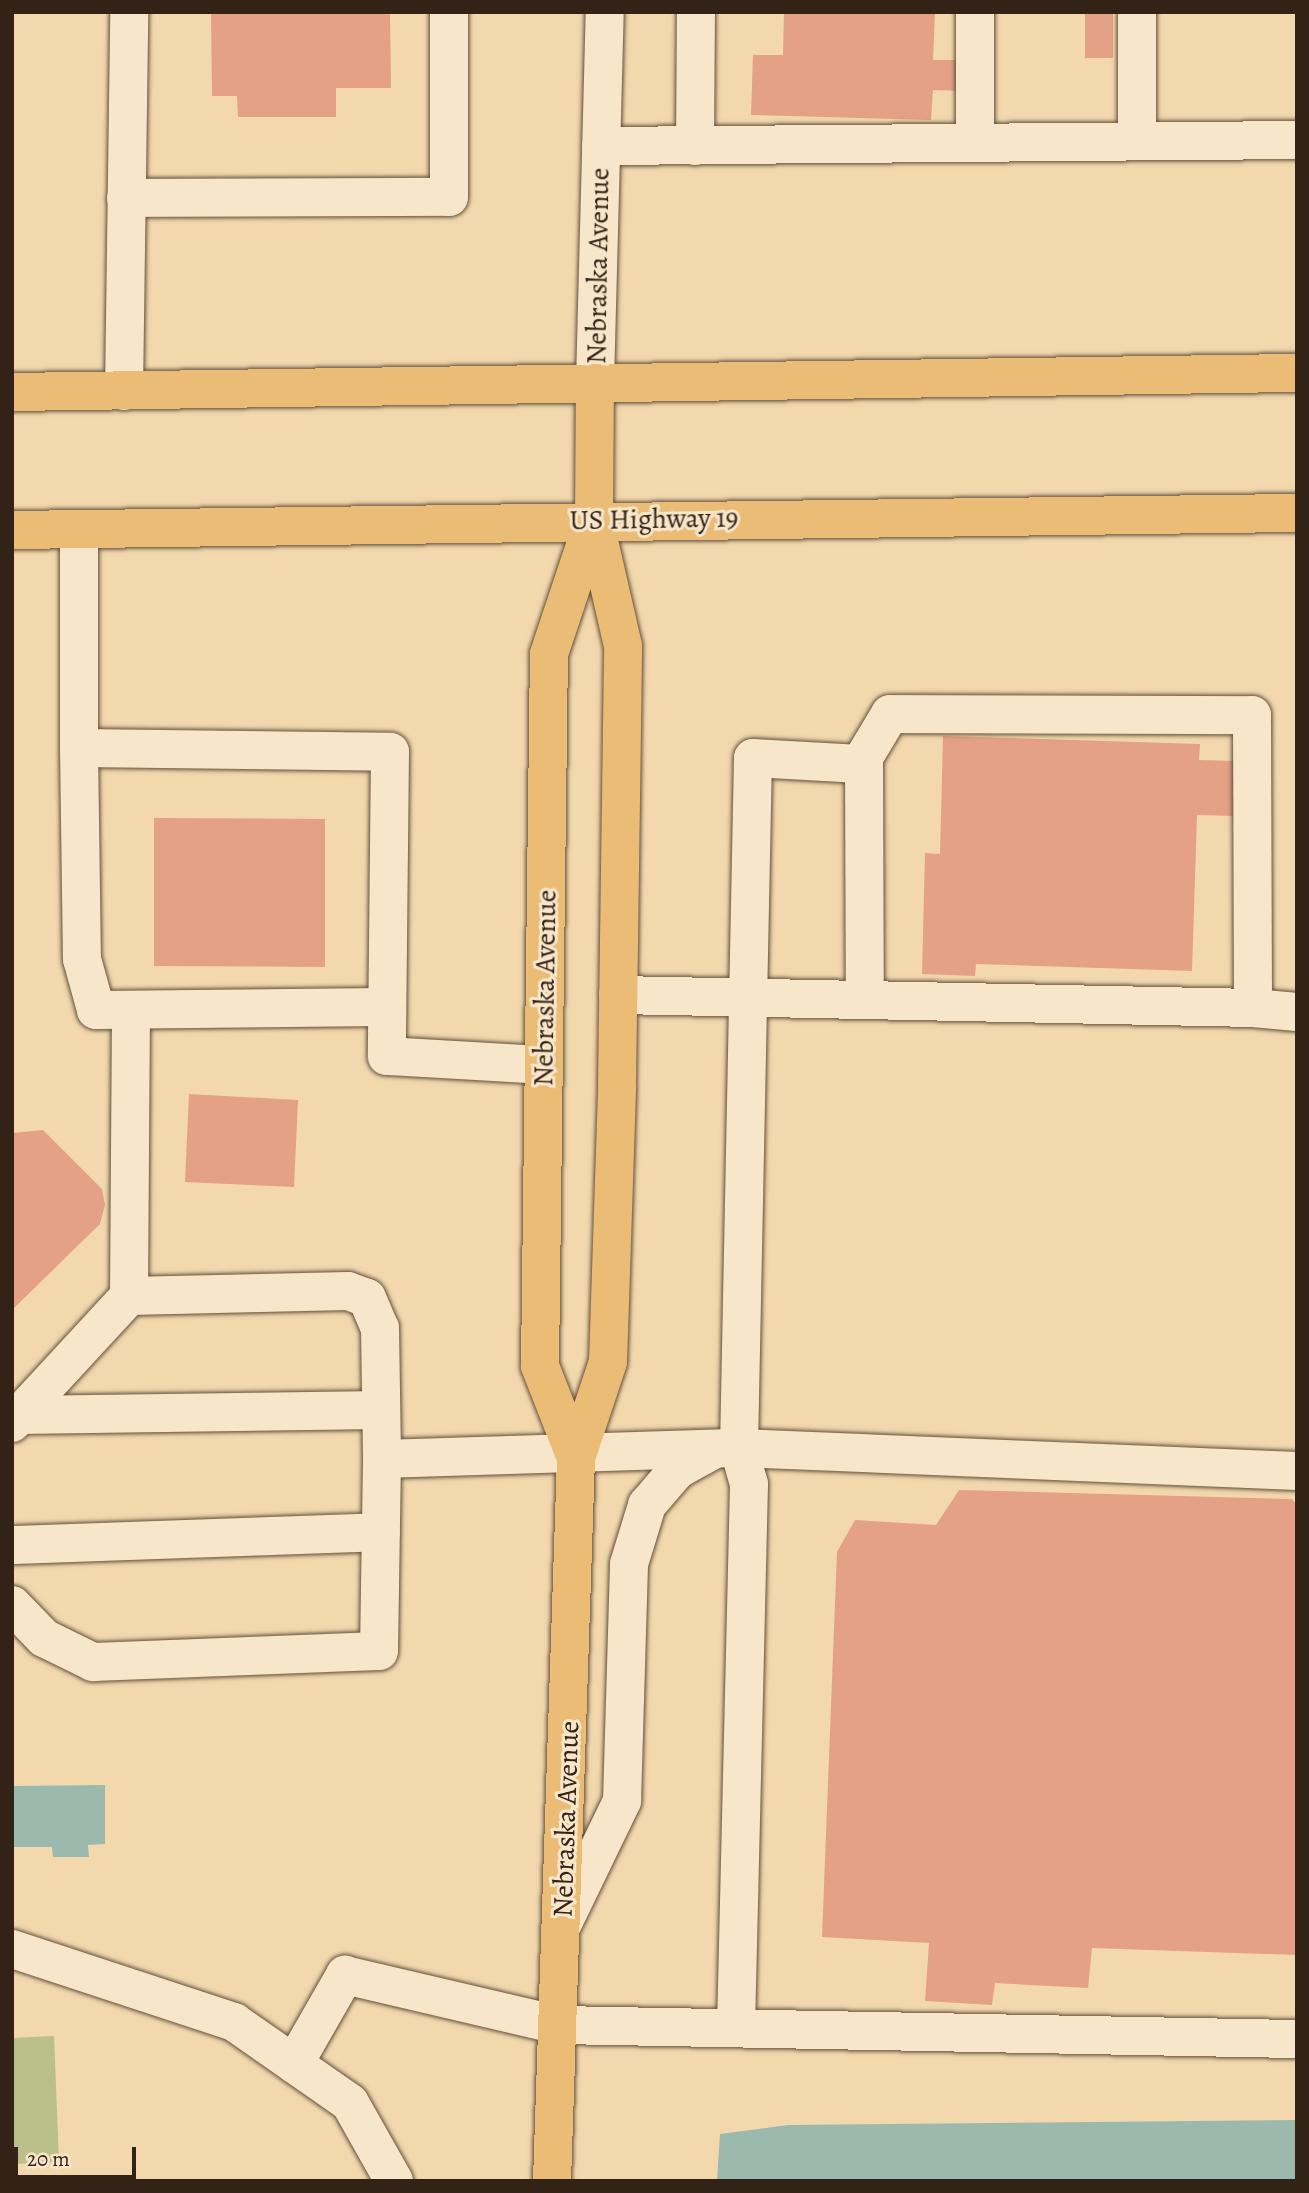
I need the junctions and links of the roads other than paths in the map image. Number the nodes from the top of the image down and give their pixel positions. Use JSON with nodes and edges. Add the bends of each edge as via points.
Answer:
{"nodes":[{"id":1,"x":129,"y":12,"type":"edge"},
{"id":2,"x":449,"y":12,"type":"edge"},
{"id":3,"x":606,"y":12,"type":"edge"},
{"id":4,"x":696,"y":12,"type":"edge"},
{"id":5,"x":975,"y":12,"type":"edge"},
{"id":6,"x":1137,"y":12,"type":"edge"},
{"id":7,"x":1297,"y":140,"type":"edge"},
{"id":8,"x":1137,"y":141,"type":"junction"},
{"id":9,"x":975,"y":143,"type":"junction"},
{"id":10,"x":601,"y":146,"type":"junction"},
{"id":11,"x":695,"y":146,"type":"junction"},
{"id":12,"x":126,"y":198,"type":"junction"},
{"id":13,"x":1297,"y":373,"type":"edge"},
{"id":14,"x":595,"y":383,"type":"junction"},
{"id":15,"x":124,"y":391,"type":"junction"},
{"id":16,"x":12,"y":392,"type":"edge"},
{"id":17,"x":1297,"y":513,"type":"edge"},
{"id":18,"x":594,"y":519,"type":"junction"},
{"id":19,"x":79,"y":529,"type":"junction"},
{"id":20,"x":12,"y":530,"type":"edge"},
{"id":21,"x":79,"y":748,"type":"junction"},
{"id":22,"x":864,"y":759,"type":"junction"},
{"id":23,"x":750,"y":994,"type":"junction"},
{"id":24,"x":618,"y":995,"type":"junction"},
{"id":25,"x":864,"y":997,"type":"junction"},
{"id":26,"x":387,"y":1007,"type":"junction"},
{"id":27,"x":1253,"y":1008,"type":"junction"},
{"id":28,"x":131,"y":1010,"type":"junction"},
{"id":29,"x":1297,"y":1012,"type":"edge"},
{"id":30,"x":544,"y":1065,"type":"junction"},
{"id":31,"x":129,"y":1296,"type":"junction"},
{"id":32,"x":382,"y":1410,"type":"junction"},
{"id":33,"x":16,"y":1419,"type":"edge"},
{"id":34,"x":726,"y":1449,"type":"junction"},
{"id":35,"x":576,"y":1458,"type":"junction"},
{"id":36,"x":382,"y":1459,"type":"junction"},
{"id":37,"x":1297,"y":1471,"type":"edge"},
{"id":38,"x":381,"y":1532,"type":"junction"},
{"id":39,"x":12,"y":1545,"type":"edge"},
{"id":40,"x":12,"y":1605,"type":"edge"},
{"id":41,"x":563,"y":1923,"type":"junction"},
{"id":42,"x":12,"y":1949,"type":"edge"},
{"id":43,"x":559,"y":2025,"type":"junction"},
{"id":44,"x":736,"y":2028,"type":"junction"},
{"id":45,"x":1297,"y":2039,"type":"edge"},
{"id":46,"x":294,"y":2064,"type":"junction"},
{"id":47,"x":394,"y":2181,"type":"edge"},
{"id":48,"x":552,"y":2181,"type":"edge"}],
"edges":[{"from":1,"to":12,"type":"street"},
{"from":2,"to":12,"type":"street","via":[[449,197]]},
{"from":3,"to":10,"type":"street","name":"Nebraska Avenue"},
{"from":4,"to":11,"type":"street"},
{"from":5,"to":9,"type":"street"},
{"from":6,"to":8,"type":"street"},
{"from":7,"to":8,"type":"street"},
{"from":8,"to":9,"type":"street"},
{"from":9,"to":11,"type":"street"},
{"from":10,"to":11,"type":"street"},
{"from":10,"to":14,"type":"street","name":"Nebraska Avenue"},
{"from":12,"to":15,"type":"street"},
{"from":13,"to":14,"type":"main road"},
{"from":14,"to":15,"type":"main road"},
{"from":14,"to":18,"type":"main road","name":"Nebraska Avenue"},
{"from":15,"to":16,"type":"main road"},
{"from":17,"to":18,"type":"main road","name":"US Highway 19"},
{"from":18,"to":19,"type":"main road","name":"US Highway 19"},
{"from":18,"to":24,"type":"main road","name":"Nebraska Avenue","via":[[623,646]]},
{"from":18,"to":30,"type":"main road","name":"Nebraska Avenue","via":[[550,654]]},
{"from":19,"to":20,"type":"main road","name":"US Highway 19"},
{"from":19,"to":21,"type":"street"},
{"from":21,"to":26,"type":"street","via":[[390,752]]},
{"from":21,"to":28,"type":"street","via":[[82,959],[96,1010]]},
{"from":22,"to":23,"type":"street","via":[[753,758]]},
{"from":22,"to":25,"type":"street"},
{"from":22,"to":27,"type":"street","via":[[890,714],[1252,715]]},
{"from":23,"to":24,"type":"street"},
{"from":23,"to":25,"type":"street"},
{"from":23,"to":34,"type":"street"},
{"from":24,"to":35,"type":"main road","name":"Nebraska Avenue","via":[[608,1362]]},
{"from":25,"to":27,"type":"street"},
{"from":26,"to":28,"type":"street"},
{"from":26,"to":30,"type":"street","via":[[387,1056]]},
{"from":27,"to":29,"type":"street"},
{"from":28,"to":31,"type":"street"},
{"from":30,"to":35,"type":"main road","name":"Nebraska Avenue","via":[[540,1366]]},
{"from":31,"to":32,"type":"street","via":[[348,1291],[367,1298],[380,1328]]},
{"from":31,"to":33,"type":"street"},
{"from":32,"to":33,"type":"street"},
{"from":32,"to":36,"type":"street"},
{"from":34,"to":35,"type":"street"},
{"from":34,"to":37,"type":"street"},
{"from":34,"to":41,"type":"street","via":[[677,1470],[647,1505],[629,1564],[622,1801]]},
{"from":34,"to":44,"type":"street","via":[[750,1484]]},
{"from":35,"to":36,"type":"street"},
{"from":35,"to":41,"type":"main road","name":"Nebraska Avenue"},
{"from":36,"to":38,"type":"street"},
{"from":38,"to":39,"type":"street"},
{"from":38,"to":40,"type":"street","via":[[379,1651],[93,1662],[44,1638]]},
{"from":41,"to":43,"type":"main road","name":"Nebraska Avenue"},
{"from":42,"to":46,"type":"street","via":[[234,2022]]},
{"from":43,"to":44,"type":"street"},
{"from":43,"to":46,"type":"street","via":[[345,1975]]},
{"from":43,"to":48,"type":"main road","name":"Nebraska Avenue"},
{"from":44,"to":45,"type":"street"},
{"from":46,"to":47,"type":"street","via":[[350,2103]]}]}
